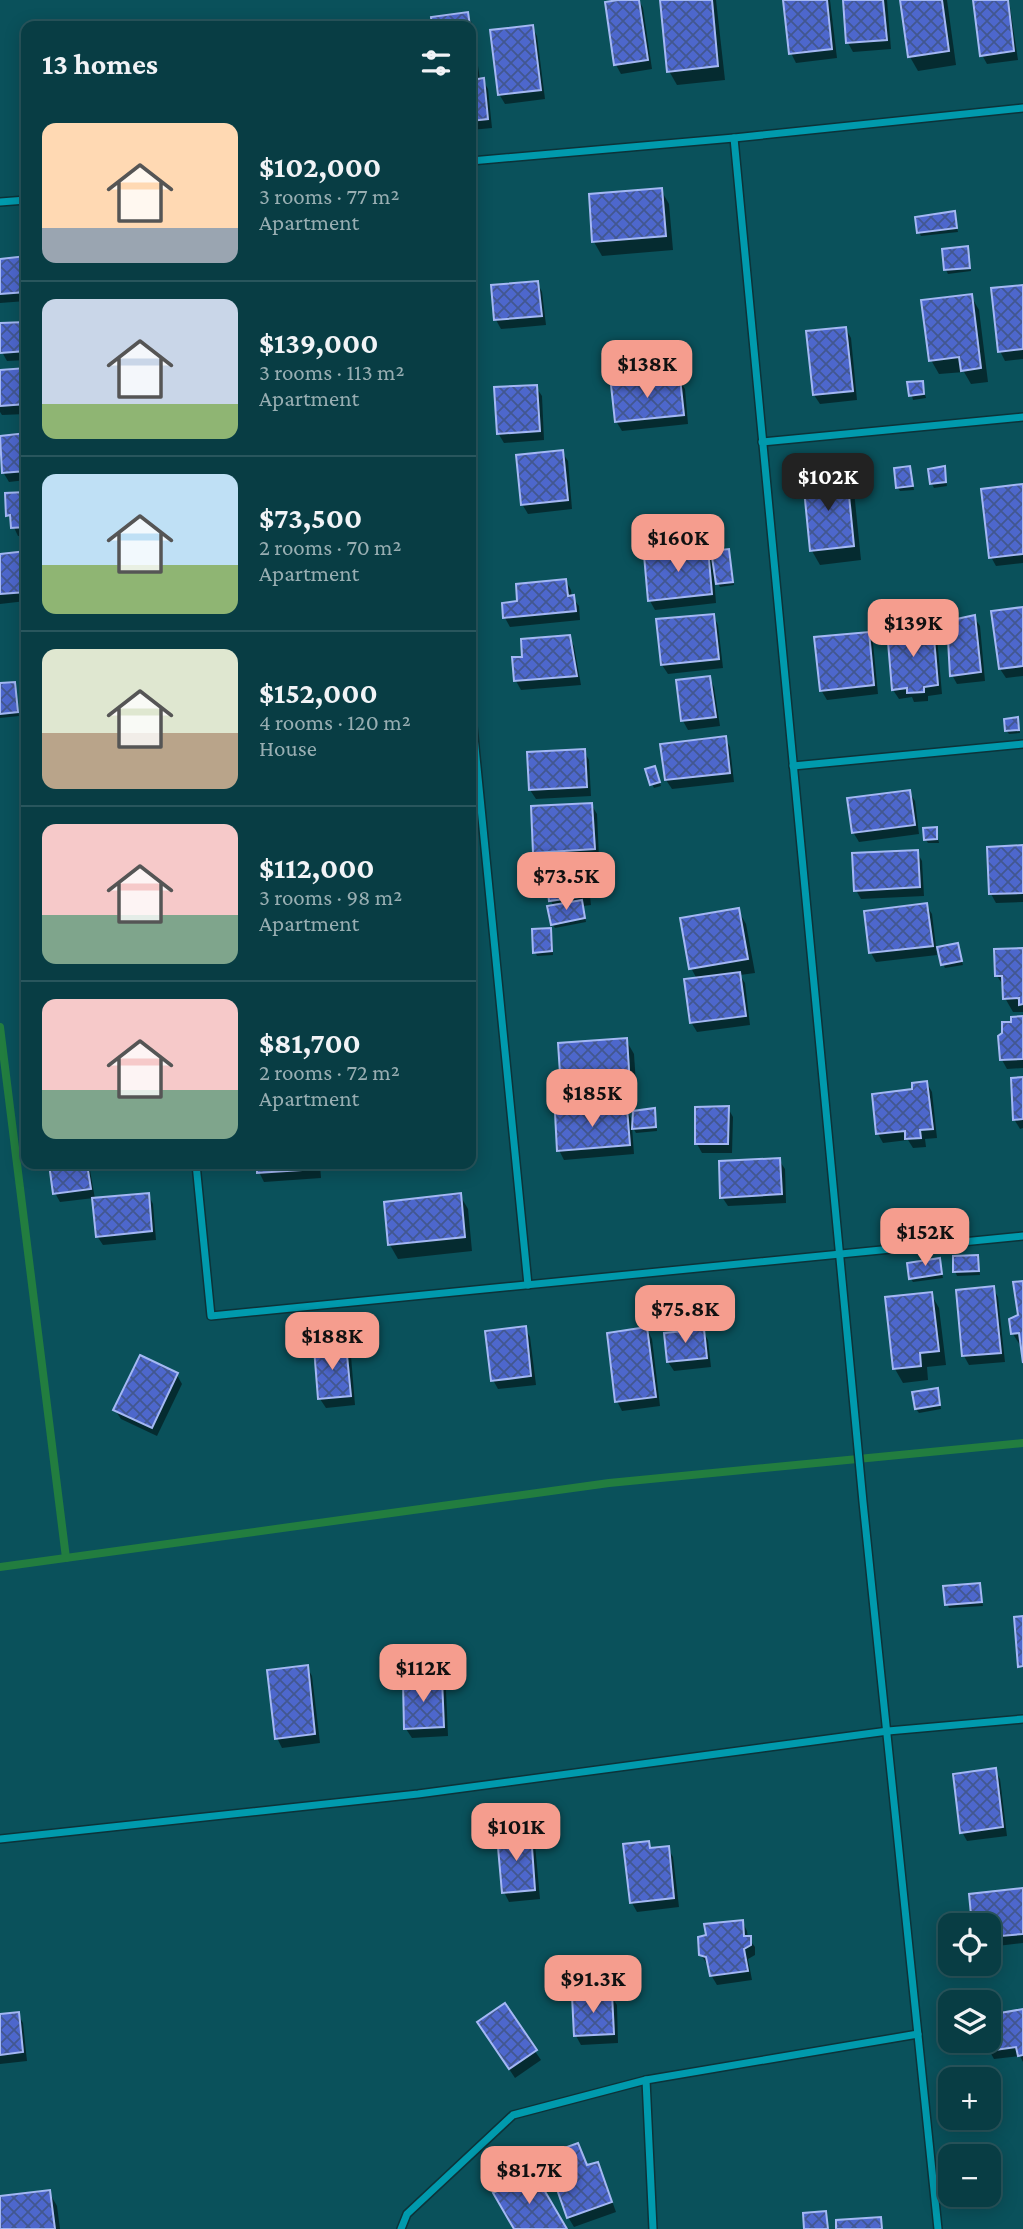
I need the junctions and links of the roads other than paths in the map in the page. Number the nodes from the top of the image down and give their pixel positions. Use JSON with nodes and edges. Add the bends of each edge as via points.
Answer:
{"nodes":[{"id":1,"x":1023,"y":108,"type":"edge"},
{"id":2,"x":734,"y":138,"type":"junction"},
{"id":3,"x":476,"y":161,"type":"edge"},
{"id":4,"x":21,"y":200,"type":"edge"},
{"id":5,"x":0,"y":202,"type":"edge"},
{"id":6,"x":1023,"y":417,"type":"edge"},
{"id":7,"x":762,"y":442,"type":"junction"},
{"id":8,"x":1023,"y":744,"type":"edge"},
{"id":9,"x":476,"y":757,"type":"edge"},
{"id":10,"x":793,"y":766,"type":"junction"},
{"id":11,"x":196,"y":1169,"type":"edge"},
{"id":12,"x":1023,"y":1236,"type":"edge"},
{"id":13,"x":839,"y":1254,"type":"junction"},
{"id":14,"x":528,"y":1284,"type":"junction"},
{"id":15,"x":1023,"y":1719,"type":"edge"},
{"id":16,"x":888,"y":1731,"type":"junction"},
{"id":17,"x":0,"y":1839,"type":"edge"},
{"id":18,"x":918,"y":2034,"type":"junction"},
{"id":19,"x":646,"y":2080,"type":"junction"},
{"id":20,"x":401,"y":2229,"type":"edge"},
{"id":21,"x":653,"y":2229,"type":"edge"},
{"id":22,"x":938,"y":2229,"type":"edge"}],
"edges":[{"from":1,"to":2,"type":"street"},
{"from":2,"to":3,"type":"street"},
{"from":2,"to":7,"type":"street"},
{"from":4,"to":5,"type":"street"},
{"from":6,"to":7,"type":"street"},
{"from":7,"to":10,"type":"street"},
{"from":8,"to":10,"type":"street"},
{"from":9,"to":14,"type":"street"},
{"from":10,"to":13,"type":"street"},
{"from":11,"to":14,"type":"street","via":[[211,1316]]},
{"from":12,"to":13,"type":"street"},
{"from":13,"to":14,"type":"street"},
{"from":13,"to":16,"type":"street"},
{"from":15,"to":16,"type":"street"},
{"from":16,"to":17,"type":"street","via":[[418,1794]]},
{"from":16,"to":18,"type":"street"},
{"from":18,"to":19,"type":"street"},
{"from":18,"to":22,"type":"street"},
{"from":19,"to":20,"type":"street","via":[[513,2115],[407,2214]]},
{"from":19,"to":21,"type":"street"}]}
